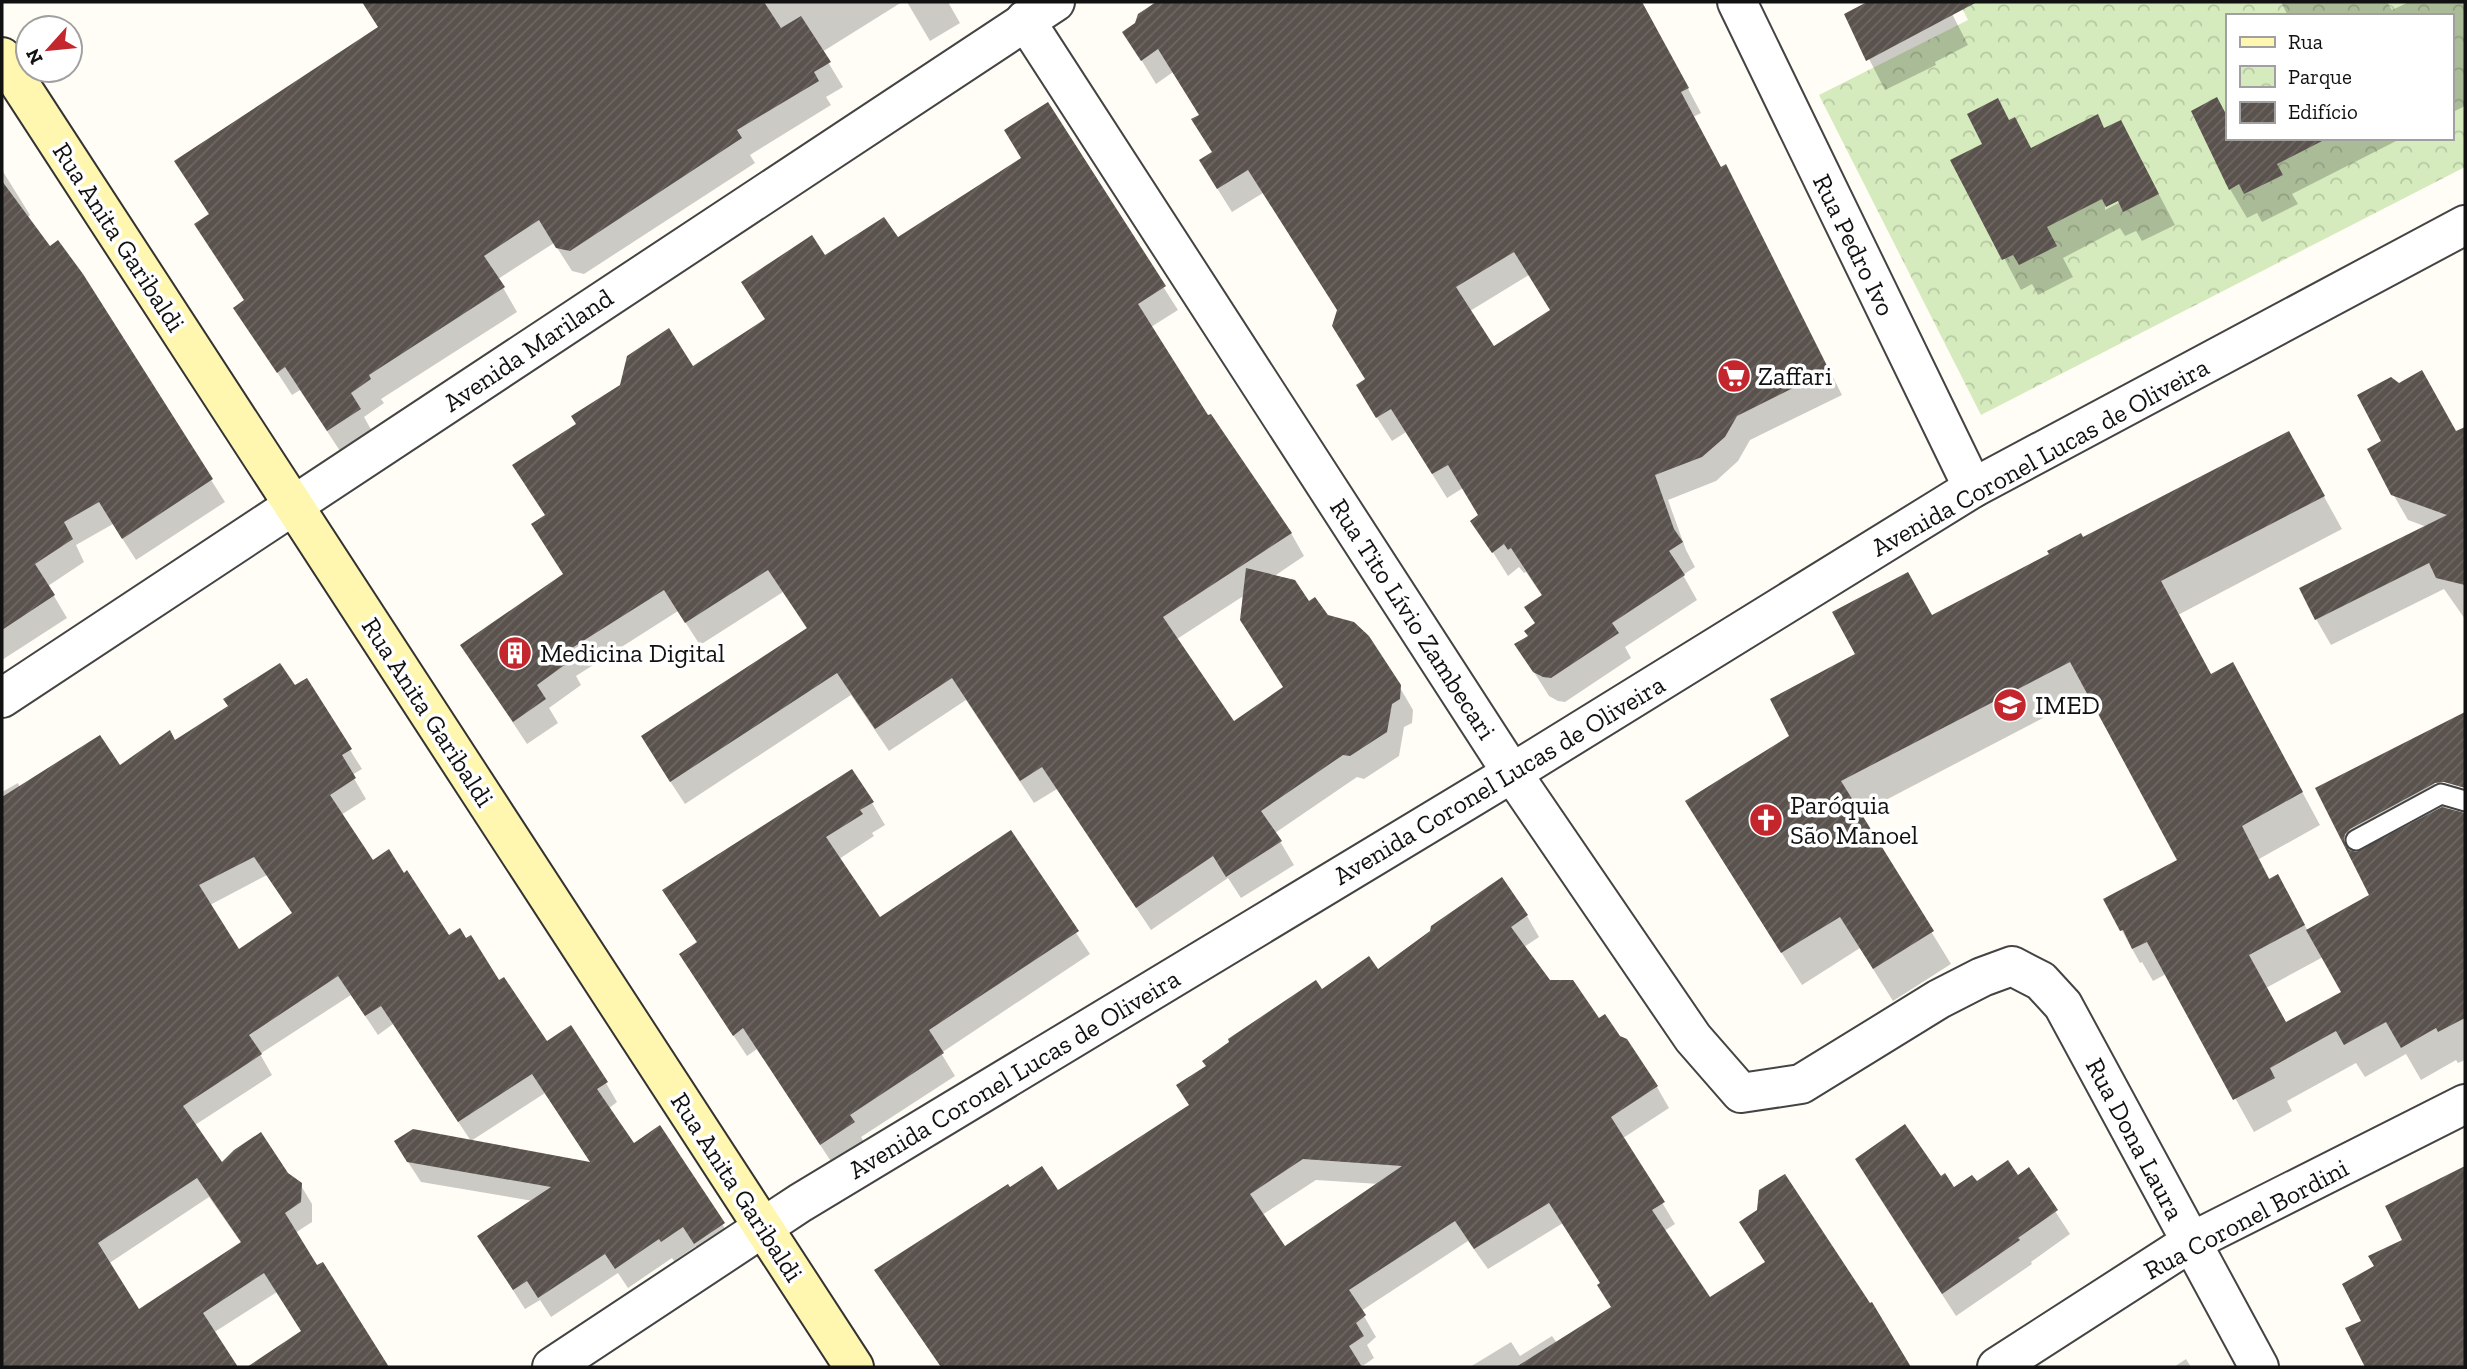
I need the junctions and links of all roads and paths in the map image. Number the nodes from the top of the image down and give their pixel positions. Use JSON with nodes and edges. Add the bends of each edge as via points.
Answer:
{"nodes":[{"id":1,"x":1737,"y":2,"type":"edge"},
{"id":2,"x":1040,"y":11,"type":"edge"},
{"id":3,"x":2,"y":57,"type":"edge"},
{"id":4,"x":2465,"y":225,"type":"edge"},
{"id":5,"x":1973,"y":488,"type":"junction"},
{"id":6,"x":293,"y":505,"type":"junction"},
{"id":7,"x":2,"y":698,"type":"edge"},
{"id":8,"x":1512,"y":773,"type":"junction"},
{"id":9,"x":2465,"y":801,"type":"edge"},
{"id":10,"x":2356,"y":840,"type":"dead end"},
{"id":11,"x":2012,"y":966,"type":"joint"},
{"id":12,"x":2465,"y":1104,"type":"edge"},
{"id":13,"x":763,"y":1227,"type":"junction"},
{"id":14,"x":2191,"y":1242,"type":"junction"},
{"id":15,"x":551,"y":1367,"type":"edge"},
{"id":16,"x":854,"y":1367,"type":"edge"},
{"id":17,"x":1997,"y":1367,"type":"edge"},
{"id":18,"x":2259,"y":1367,"type":"edge"}],
"edges":[{"from":1,"to":5,"type":"street","name":"Rua Pedro Ivo"},
{"from":2,"to":6,"type":"street","name":"Avenida Mariland"},
{"from":2,"to":8,"type":"street","name":"Rua Tito Lívio Zambecari"},
{"from":3,"to":6,"type":"main road","name":"Rua Anita Garibaldi"},
{"from":4,"to":5,"type":"street","name":"Avenida Coronel Lucas de Oliveira"},
{"from":5,"to":8,"type":"street","name":"Avenida Coronel Lucas de Oliveira"},
{"from":6,"to":7,"type":"street","name":"Avenida Mariland"},
{"from":6,"to":13,"type":"main road","name":"Rua Anita Garibaldi"},
{"from":8,"to":11,"type":"street","name":"Rua Tito Lívio Zambecari","via":[[1693,1038],[1741,1093],[1801,1084],[1939,999]]},
{"from":8,"to":13,"type":"street","name":"Avenida Coronel Lucas de Oliveira"},
{"from":9,"to":10,"type":"lane","via":[[2441,794]]},
{"from":11,"to":14,"type":"street","name":"Rua Dona Laura","via":[[2041,981],[2063,1005]]},
{"from":12,"to":14,"type":"street","name":"Rua Coronel Bordini"},
{"from":13,"to":15,"type":"street","name":"Avenida Coronel Lucas de Oliveira"},
{"from":13,"to":16,"type":"main road","name":"Rua Anita Garibaldi"},
{"from":14,"to":17,"type":"street","name":"Rua Coronel Bordini"},
{"from":14,"to":18,"type":"street","name":"Rua Dona Laura"}]}
